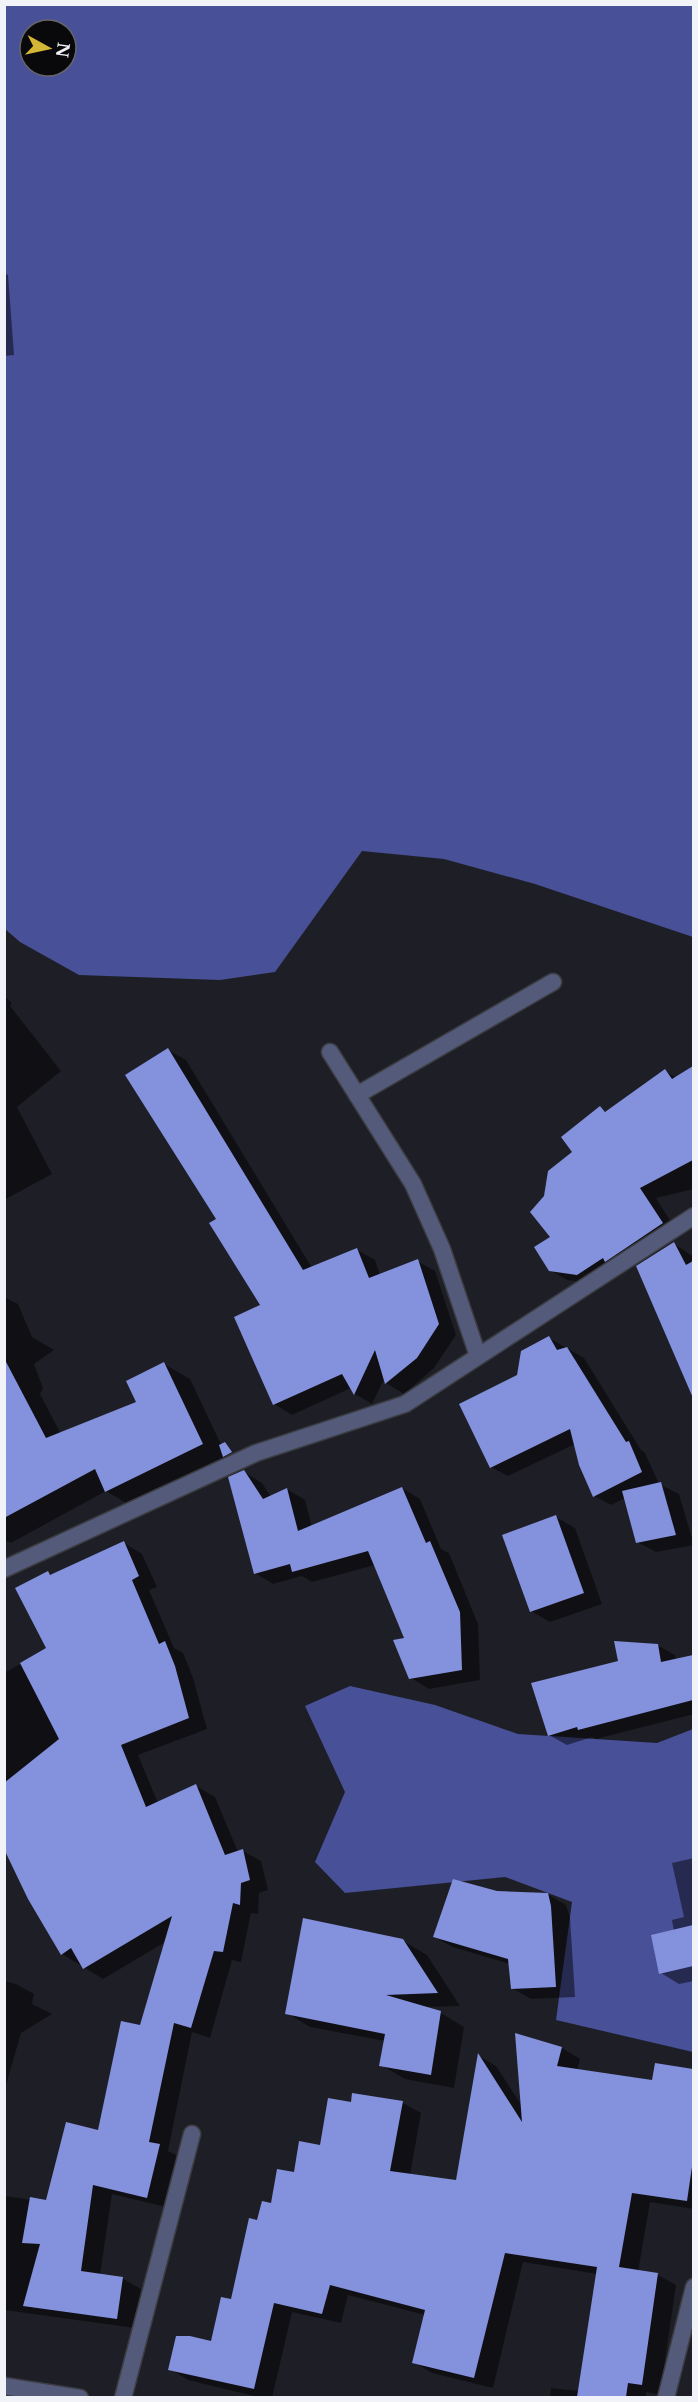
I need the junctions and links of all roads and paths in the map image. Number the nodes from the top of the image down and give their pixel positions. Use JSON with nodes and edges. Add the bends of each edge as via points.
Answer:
{"nodes":[{"id":1,"x":553,"y":982,"type":"dead end"},
{"id":2,"x":330,"y":1052,"type":"dead end"},
{"id":3,"x":357,"y":1095,"type":"junction"},
{"id":4,"x":693,"y":1216,"type":"edge"},
{"id":5,"x":478,"y":1356,"type":"junction"},
{"id":6,"x":4,"y":1569,"type":"edge"},
{"id":7,"x":192,"y":2134,"type":"dead end"},
{"id":8,"x":693,"y":2287,"type":"edge"},
{"id":9,"x":4,"y":2386,"type":"edge"},
{"id":10,"x":80,"y":2397,"type":"edge"},
{"id":11,"x":123,"y":2397,"type":"edge"},
{"id":12,"x":666,"y":2397,"type":"edge"}],
"edges":[{"from":1,"to":3,"type":"street"},
{"from":2,"to":3,"type":"street"},
{"from":3,"to":5,"type":"street","via":[[413,1184],[441,1249]]},
{"from":4,"to":5,"type":"street"},
{"from":5,"to":6,"type":"street","via":[[405,1404],[256,1453]]},
{"from":7,"to":11,"type":"street"},
{"from":8,"to":12,"type":"street"},
{"from":9,"to":10,"type":"street"}]}
